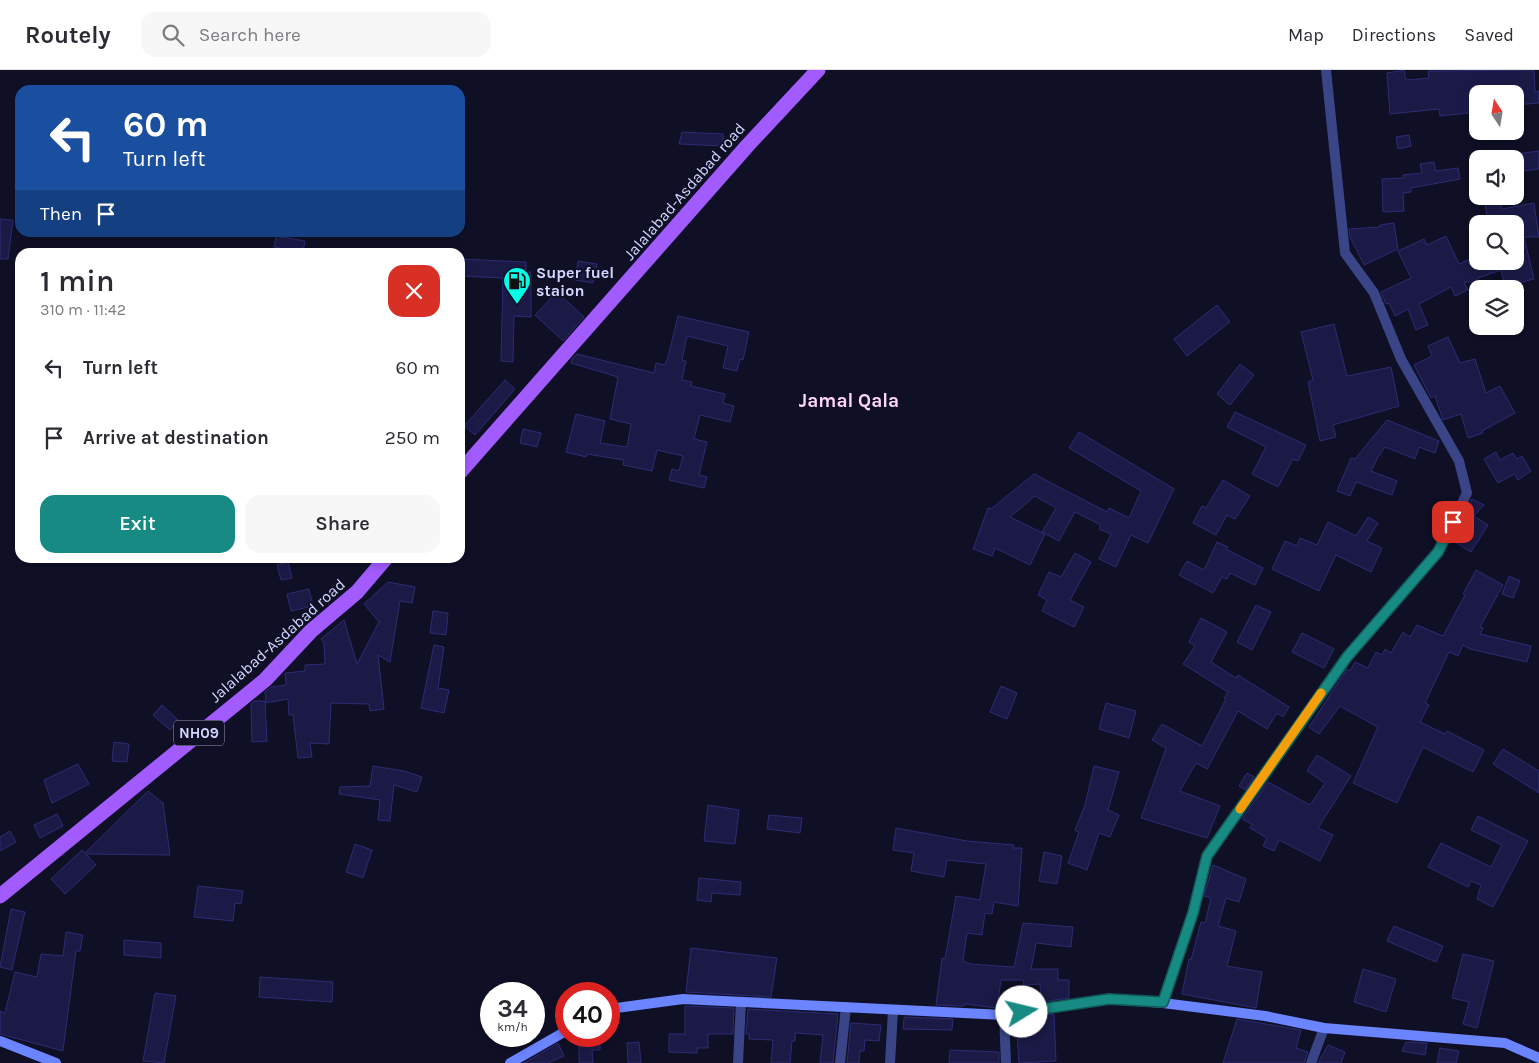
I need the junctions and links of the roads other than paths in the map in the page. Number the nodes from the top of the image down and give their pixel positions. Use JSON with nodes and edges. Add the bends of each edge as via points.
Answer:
{"nodes":[{"id":1,"x":818,"y":70,"type":"edge"},
{"id":2,"x":1326,"y":70,"type":"edge"},
{"id":3,"x":465,"y":466,"type":"edge"},
{"id":4,"x":382,"y":563,"type":"edge"},
{"id":5,"x":0,"y":896,"type":"edge"},
{"id":6,"x":741,"y":1002,"type":"junction"},
{"id":7,"x":1163,"y":1002,"type":"junction"},
{"id":8,"x":846,"y":1007,"type":"junction"},
{"id":9,"x":620,"y":1008,"type":"edge"},
{"id":10,"x":893,"y":1010,"type":"junction"},
{"id":11,"x":1004,"y":1015,"type":"junction"},
{"id":12,"x":1324,"y":1028,"type":"junction"},
{"id":13,"x":555,"y":1037,"type":"edge"},
{"id":14,"x":0,"y":1041,"type":"edge"},
{"id":15,"x":1539,"y":1058,"type":"edge"},
{"id":16,"x":56,"y":1063,"type":"edge"},
{"id":17,"x":510,"y":1063,"type":"edge"},
{"id":18,"x":738,"y":1063,"type":"edge"},
{"id":19,"x":840,"y":1063,"type":"edge"},
{"id":20,"x":890,"y":1063,"type":"edge"},
{"id":21,"x":1006,"y":1063,"type":"edge"},
{"id":22,"x":1311,"y":1063,"type":"edge"}],
"edges":[{"from":1,"to":3,"type":"main road","name":"Jalalabad-Asdabad road"},
{"from":2,"to":7,"type":"street","via":[[1345,253],[1374,293],[1401,359],[1459,461],[1468,492],[1438,552],[1347,657],[1207,856],[1193,913]]},
{"from":4,"to":5,"type":"main road","name":"Jalalabad-Asdabad road","number":"NH09","via":[[357,592],[311,631],[265,680]]},
{"from":6,"to":8,"type":"street"},
{"from":6,"to":9,"type":"street","via":[[683,999]]},
{"from":6,"to":18,"type":"street"},
{"from":7,"to":11,"type":"street","via":[[1109,999]]},
{"from":7,"to":12,"type":"street"},
{"from":8,"to":10,"type":"street"},
{"from":8,"to":19,"type":"street"},
{"from":10,"to":11,"type":"street"},
{"from":10,"to":20,"type":"street"},
{"from":11,"to":21,"type":"street"},
{"from":12,"to":15,"type":"street","via":[[1505,1043]]},
{"from":12,"to":22,"type":"street"},
{"from":13,"to":17,"type":"street"},
{"from":14,"to":16,"type":"street"}]}
